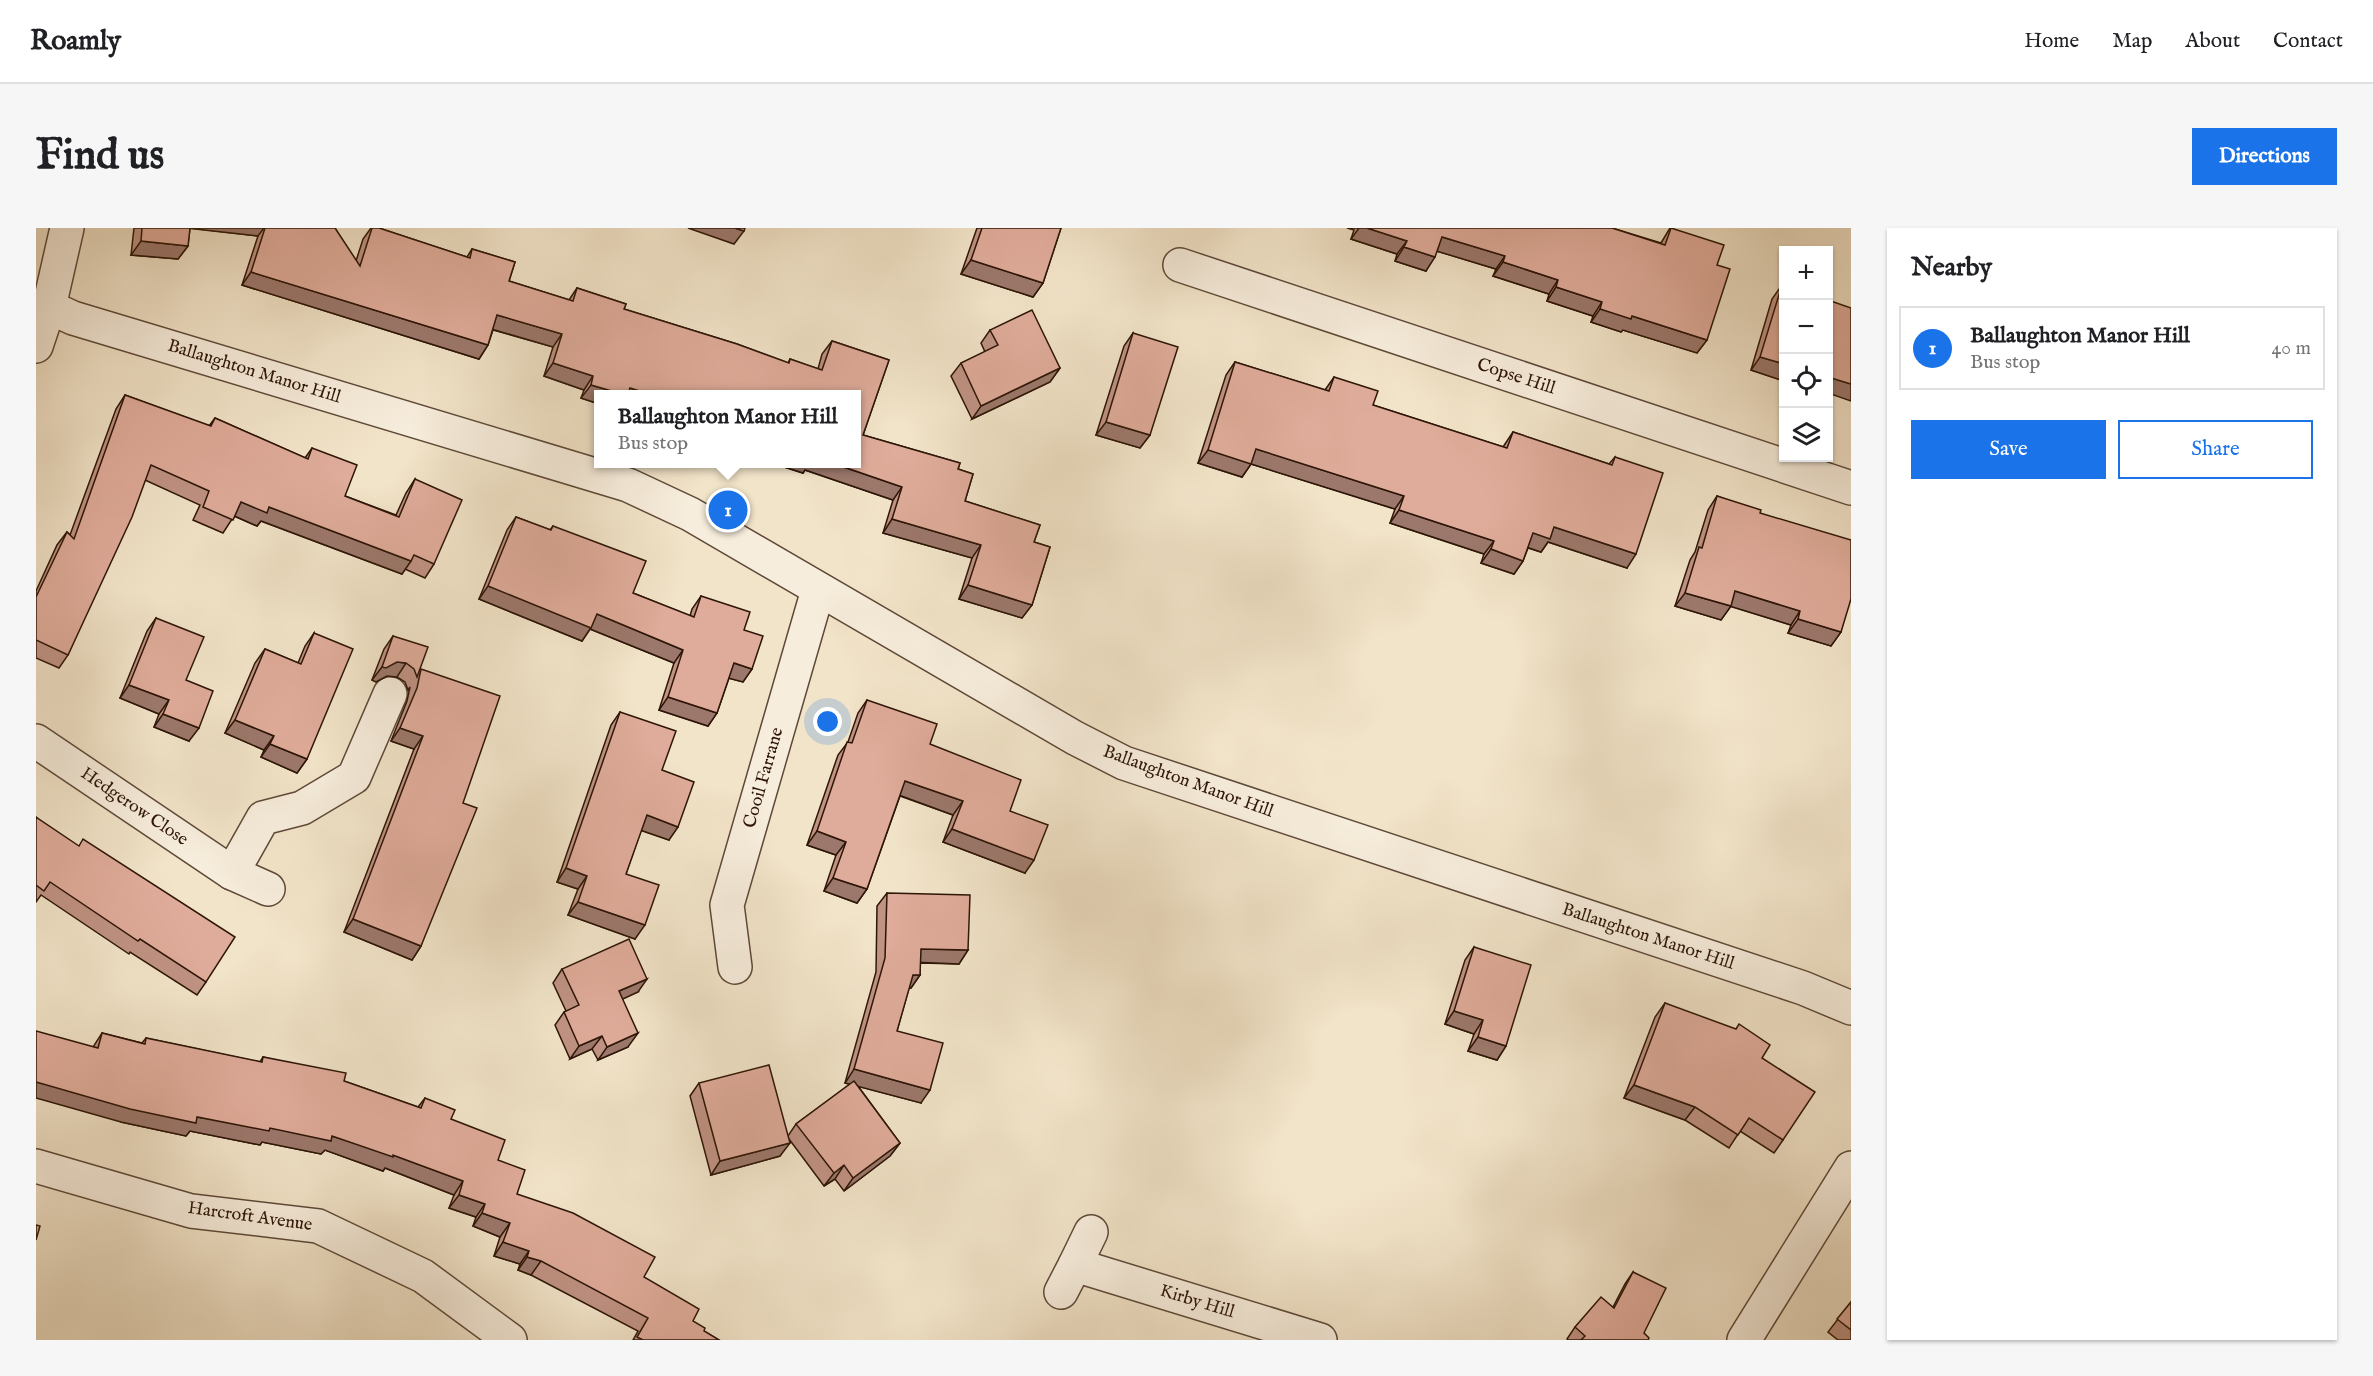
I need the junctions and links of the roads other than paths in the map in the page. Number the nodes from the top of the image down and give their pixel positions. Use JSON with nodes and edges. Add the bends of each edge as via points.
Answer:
{"nodes":[{"id":1,"x":67,"y":228,"type":"edge"},
{"id":2,"x":1180,"y":265,"type":"dead end"},
{"id":3,"x":49,"y":307,"type":"junction"},
{"id":4,"x":36,"y":346,"type":"edge"},
{"id":5,"x":1851,"y":488,"type":"edge"},
{"id":6,"x":818,"y":590,"type":"junction"},
{"id":7,"x":390,"y":694,"type":"dead end"},
{"id":8,"x":36,"y":741,"type":"edge"},
{"id":9,"x":232,"y":873,"type":"junction"},
{"id":10,"x":268,"y":889,"type":"dead end"},
{"id":11,"x":735,"y":968,"type":"dead end"},
{"id":12,"x":1851,"y":1008,"type":"edge"},
{"id":13,"x":36,"y":1166,"type":"edge"},
{"id":14,"x":1851,"y":1168,"type":"edge"},
{"id":15,"x":1091,"y":1232,"type":"dead end"},
{"id":16,"x":510,"y":1340,"type":"edge"},
{"id":17,"x":1320,"y":1340,"type":"edge"},
{"id":18,"x":1744,"y":1340,"type":"edge"}],
"edges":[{"from":1,"to":3,"type":"street"},
{"from":2,"to":5,"type":"street","name":"Copse Hill"},
{"from":3,"to":4,"type":"street"},
{"from":3,"to":6,"type":"street","name":"Ballaughton Manor Hill","via":[[73,318],[628,485],[690,514]]},
{"from":6,"to":11,"type":"street","name":"Cooil Farrane","via":[[727,905]]},
{"from":6,"to":12,"type":"street","name":"Ballaughton Manor Hill","via":[[1124,763],[1803,988]]},
{"from":7,"to":9,"type":"street","via":[[354,777],[302,808],[263,818]]},
{"from":8,"to":9,"type":"street","name":"Hedgerow Close"},
{"from":9,"to":10,"type":"street","name":"Hedgerow Close"},
{"from":13,"to":16,"type":"street","name":"Harcroft Avenue","via":[[191,1211],[318,1226],[423,1276]]},
{"from":14,"to":18,"type":"street"},
{"from":15,"to":17,"type":"street","name":"Kirby Hill","via":[[1068,1279]]}]}
